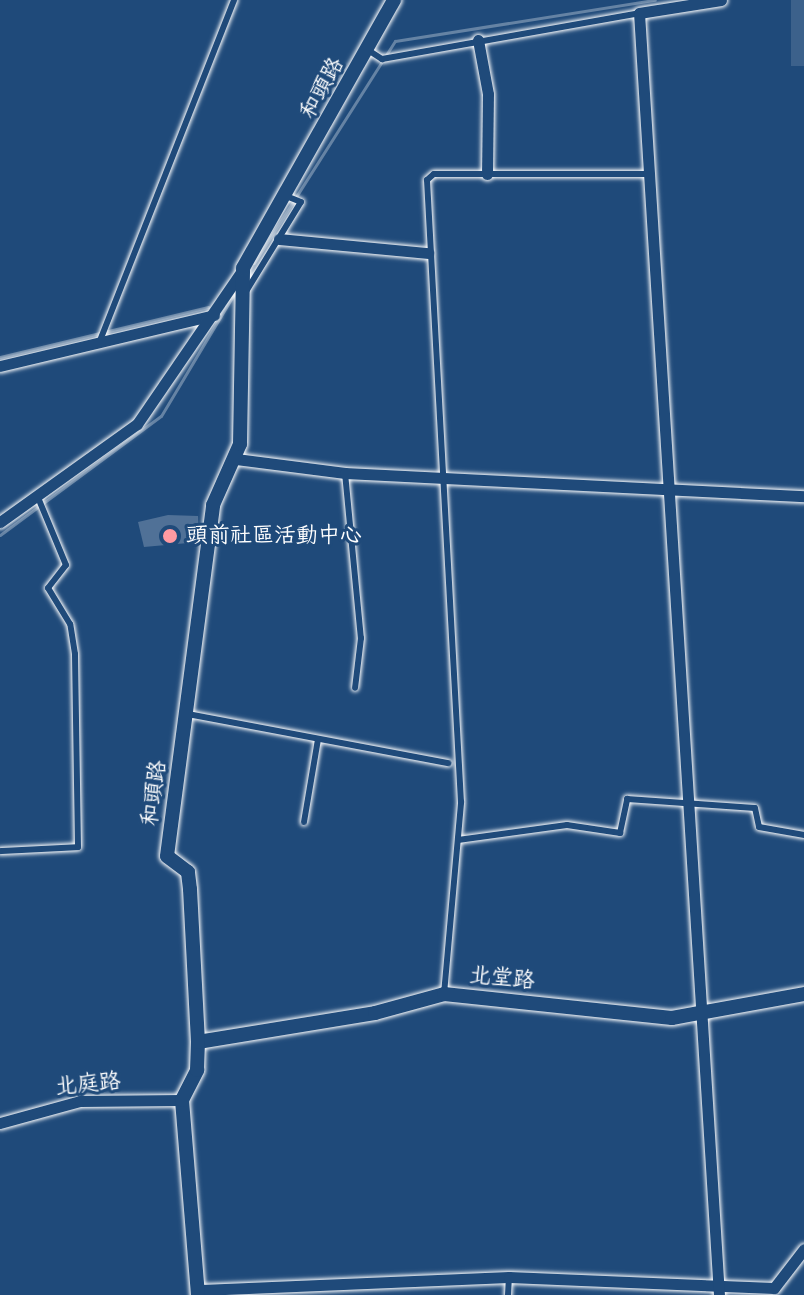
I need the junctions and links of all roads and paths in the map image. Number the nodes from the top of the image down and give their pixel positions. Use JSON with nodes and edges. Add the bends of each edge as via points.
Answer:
{"nodes":[{"id":1,"x":234,"y":0,"type":"edge"},
{"id":2,"x":394,"y":0,"type":"edge"},
{"id":3,"x":721,"y":0,"type":"edge"},
{"id":4,"x":639,"y":13,"type":"junction"},
{"id":5,"x":478,"y":40,"type":"junction"},
{"id":6,"x":368,"y":50,"type":"junction"},
{"id":7,"x":487,"y":174,"type":"junction"},
{"id":8,"x":648,"y":174,"type":"junction"},
{"id":9,"x":286,"y":196,"type":"junction"},
{"id":10,"x":279,"y":239,"type":"junction"},
{"id":11,"x":428,"y":253,"type":"junction"},
{"id":12,"x":243,"y":268,"type":"junction"},
{"id":13,"x":247,"y":290,"type":"junction"},
{"id":14,"x":214,"y":315,"type":"junction"},
{"id":15,"x":99,"y":343,"type":"junction"},
{"id":16,"x":0,"y":366,"type":"edge"},
{"id":17,"x":236,"y":459,"type":"junction"},
{"id":18,"x":345,"y":473,"type":"junction"},
{"id":19,"x":444,"y":474,"type":"junction"},
{"id":20,"x":669,"y":490,"type":"junction"},
{"id":21,"x":37,"y":495,"type":"junction"},
{"id":22,"x":804,"y":496,"type":"edge"},
{"id":23,"x":0,"y":522,"type":"edge"},
{"id":24,"x":355,"y":688,"type":"dead end"},
{"id":25,"x":188,"y":714,"type":"junction"},
{"id":26,"x":318,"y":739,"type":"junction"},
{"id":27,"x":448,"y":763,"type":"dead end"},
{"id":28,"x":693,"y":803,"type":"junction"},
{"id":29,"x":304,"y":822,"type":"dead end"},
{"id":30,"x":804,"y":835,"type":"edge"},
{"id":31,"x":458,"y":840,"type":"junction"},
{"id":32,"x":0,"y":851,"type":"edge"},
{"id":33,"x":444,"y":994,"type":"junction"},
{"id":34,"x":804,"y":994,"type":"edge"},
{"id":35,"x":702,"y":1011,"type":"junction"},
{"id":36,"x":198,"y":1042,"type":"junction"},
{"id":37,"x":182,"y":1100,"type":"junction"},
{"id":38,"x":0,"y":1123,"type":"edge"},
{"id":39,"x":804,"y":1249,"type":"edge"},
{"id":40,"x":509,"y":1277,"type":"junction"},
{"id":41,"x":719,"y":1290,"type":"edge"},
{"id":42,"x":200,"y":1293,"type":"edge"},
{"id":43,"x":508,"y":1295,"type":"edge"}],
"edges":[{"from":1,"to":15,"type":"lane"},
{"from":2,"to":6,"type":"street","name":"和頭路"},
{"from":3,"to":4,"type":"street"},
{"from":4,"to":5,"type":"lane"},
{"from":4,"to":8,"type":"street"},
{"from":5,"to":6,"type":"lane","via":[[382,59]]},
{"from":5,"to":7,"type":"street","via":[[488,94]]},
{"from":6,"to":9,"type":"street","name":"和頭路"},
{"from":7,"to":8,"type":"lane"},
{"from":7,"to":11,"type":"lane","via":[[427,180]]},
{"from":8,"to":20,"type":"street"},
{"from":9,"to":10,"type":"lane","name":"和頭路","via":[[301,202]]},
{"from":9,"to":12,"type":"street","name":"和頭路"},
{"from":10,"to":11,"type":"street"},
{"from":10,"to":13,"type":"lane","name":"和頭路"},
{"from":11,"to":19,"type":"lane"},
{"from":12,"to":13,"type":"street","name":"和頭路"},
{"from":12,"to":14,"type":"street"},
{"from":13,"to":17,"type":"street","name":"和頭路"},
{"from":14,"to":15,"type":"street"},
{"from":14,"to":21,"type":"street","via":[[137,424]]},
{"from":15,"to":16,"type":"street"},
{"from":17,"to":18,"type":"street"},
{"from":17,"to":25,"type":"street","name":"和頭路","via":[[213,505]]},
{"from":18,"to":19,"type":"street"},
{"from":18,"to":24,"type":"lane","via":[[361,638]]},
{"from":19,"to":20,"type":"street"},
{"from":19,"to":31,"type":"lane"},
{"from":20,"to":22,"type":"street"},
{"from":20,"to":28,"type":"street"},
{"from":21,"to":23,"type":"street"},
{"from":21,"to":32,"type":"lane","via":[[66,565],[48,588],[70,624],[75,654],[78,847]]},
{"from":25,"to":26,"type":"lane"},
{"from":25,"to":36,"type":"street","name":"和頭路","via":[[167,856],[188,872]]},
{"from":26,"to":27,"type":"lane"},
{"from":26,"to":29,"type":"lane"},
{"from":28,"to":30,"type":"lane","via":[[755,808],[759,827]]},
{"from":28,"to":31,"type":"lane","via":[[627,799],[620,833],[567,825]]},
{"from":28,"to":35,"type":"street"},
{"from":31,"to":33,"type":"lane"},
{"from":33,"to":35,"type":"street","name":"北堂路","via":[[672,1018]]},
{"from":33,"to":36,"type":"street","name":"北堂路","via":[[375,1013]]},
{"from":34,"to":35,"type":"street","name":"北堂路"},
{"from":35,"to":41,"type":"street"},
{"from":36,"to":37,"type":"street","name":"和頭路","via":[[197,1070]]},
{"from":37,"to":38,"type":"street","name":"北庭路","via":[[80,1101]]},
{"from":37,"to":42,"type":"street","name":"和頭路"},
{"from":39,"to":41,"type":"street","via":[[774,1288]]},
{"from":40,"to":41,"type":"street"},
{"from":40,"to":42,"type":"street"},
{"from":40,"to":43,"type":"lane"}]}
